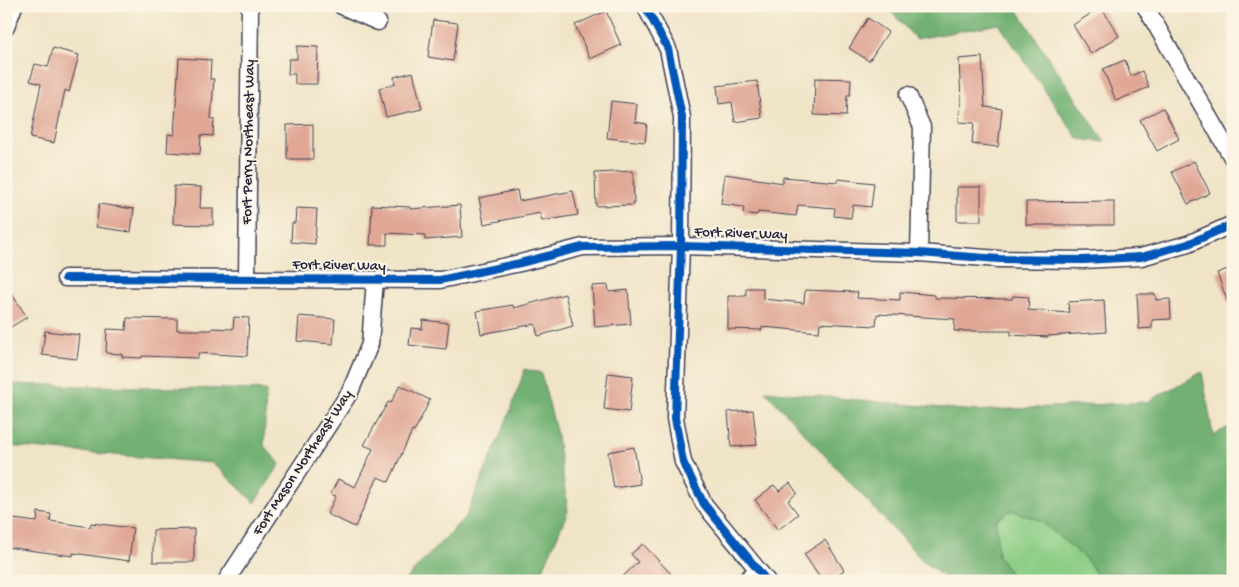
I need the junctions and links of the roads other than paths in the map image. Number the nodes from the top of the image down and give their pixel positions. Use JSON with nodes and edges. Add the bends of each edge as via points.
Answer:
{"nodes":[{"id":1,"x":14,"y":6,"type":"edge"},
{"id":2,"x":250,"y":6,"type":"edge"},
{"id":3,"x":342,"y":6,"type":"edge"},
{"id":4,"x":645,"y":6,"type":"edge"},
{"id":5,"x":1145,"y":6,"type":"edge"},
{"id":6,"x":378,"y":22,"type":"dead end"},
{"id":7,"x":6,"y":27,"type":"edge"},
{"id":8,"x":908,"y":95,"type":"dead end"},
{"id":9,"x":1233,"y":158,"type":"edge"},
{"id":10,"x":1233,"y":224,"type":"edge"},
{"id":11,"x":681,"y":246,"type":"junction"},
{"id":12,"x":918,"y":252,"type":"junction"},
{"id":13,"x":65,"y":278,"type":"dead end"},
{"id":14,"x":247,"y":278,"type":"junction"},
{"id":15,"x":375,"y":280,"type":"junction"},
{"id":16,"x":763,"y":575,"type":"edge"},
{"id":17,"x":226,"y":581,"type":"edge"},
{"id":18,"x":745,"y":581,"type":"edge"}],
"edges":[{"from":1,"to":7,"type":"street"},
{"from":2,"to":14,"type":"street","name":"Fort Perry Northeast Way"},
{"from":3,"to":6,"type":"street"},
{"from":4,"to":11,"type":"street","via":[[668,49],[682,117]]},
{"from":5,"to":9,"type":"street"},
{"from":8,"to":12,"type":"street","via":[[922,127]]},
{"from":10,"to":12,"type":"street","name":"Fort River Way","via":[[1188,244],[1141,256],[1082,260],[1017,259]]},
{"from":11,"to":12,"type":"street","name":"Fort River Way"},
{"from":11,"to":15,"type":"street","name":"Fort River Way","via":[[583,247],[440,280]]},
{"from":11,"to":16,"type":"street","via":[[675,418],[683,462],[704,504]]},
{"from":13,"to":14,"type":"street","name":"Fort River Way"},
{"from":14,"to":15,"type":"street","name":"Fort River Way"},
{"from":15,"to":17,"type":"street","name":"Fort Mason Northeast Way","via":[[370,344],[350,392]]},
{"from":16,"to":18,"type":"street"}]}
